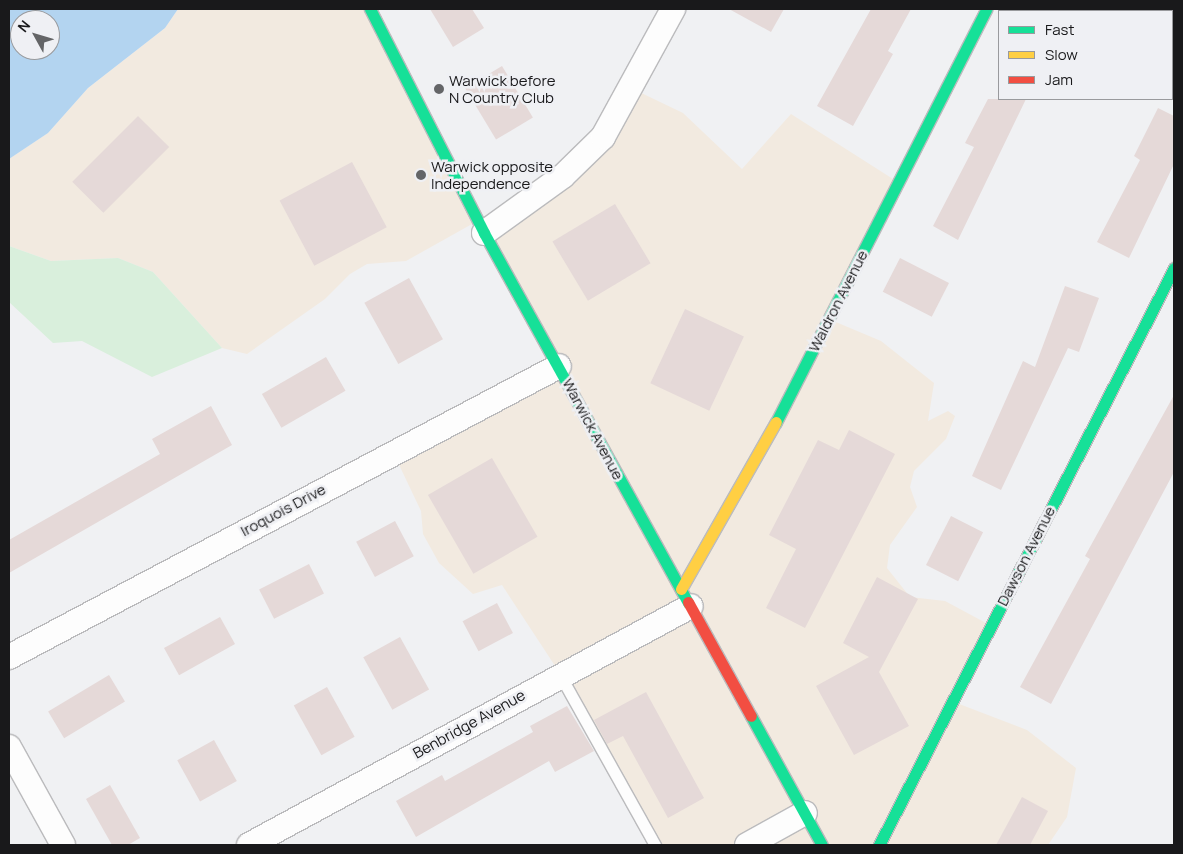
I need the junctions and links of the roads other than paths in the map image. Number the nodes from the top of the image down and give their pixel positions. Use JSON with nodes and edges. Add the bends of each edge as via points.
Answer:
{"nodes":[{"id":1,"x":370,"y":9,"type":"edge"},
{"id":2,"x":673,"y":9,"type":"edge"},
{"id":3,"x":986,"y":9,"type":"edge"},
{"id":4,"x":484,"y":233,"type":"junction"},
{"id":5,"x":1174,"y":268,"type":"edge"},
{"id":6,"x":559,"y":366,"type":"junction"},
{"id":7,"x":686,"y":598,"type":"junction"},
{"id":8,"x":9,"y":657,"type":"edge"},
{"id":9,"x":560,"y":675,"type":"junction"},
{"id":10,"x":9,"y":747,"type":"edge"},
{"id":11,"x":805,"y":813,"type":"junction"},
{"id":12,"x":63,"y":845,"type":"edge"},
{"id":13,"x":249,"y":845,"type":"edge"},
{"id":14,"x":655,"y":845,"type":"edge"},
{"id":15,"x":747,"y":845,"type":"edge"},
{"id":16,"x":822,"y":845,"type":"edge"},
{"id":17,"x":880,"y":845,"type":"edge"}],
"edges":[{"from":1,"to":4,"type":"street","name":"Warwick Avenue"},
{"from":2,"to":4,"type":"street","via":[[603,136],[563,176]]},
{"from":3,"to":7,"type":"street","name":"Waldron Avenue"},
{"from":4,"to":6,"type":"street","name":"Warwick Avenue"},
{"from":5,"to":17,"type":"street","name":"Dawson Avenue"},
{"from":6,"to":7,"type":"street","name":"Warwick Avenue"},
{"from":6,"to":8,"type":"street","name":"Iroquois Drive"},
{"from":7,"to":9,"type":"street","name":"Benbridge Avenue"},
{"from":7,"to":11,"type":"street","name":"Warwick Avenue"},
{"from":9,"to":13,"type":"street","name":"Benbridge Avenue"},
{"from":9,"to":14,"type":"lane"},
{"from":10,"to":12,"type":"street"},
{"from":11,"to":15,"type":"street"},
{"from":11,"to":16,"type":"street","name":"Warwick Avenue"}]}
